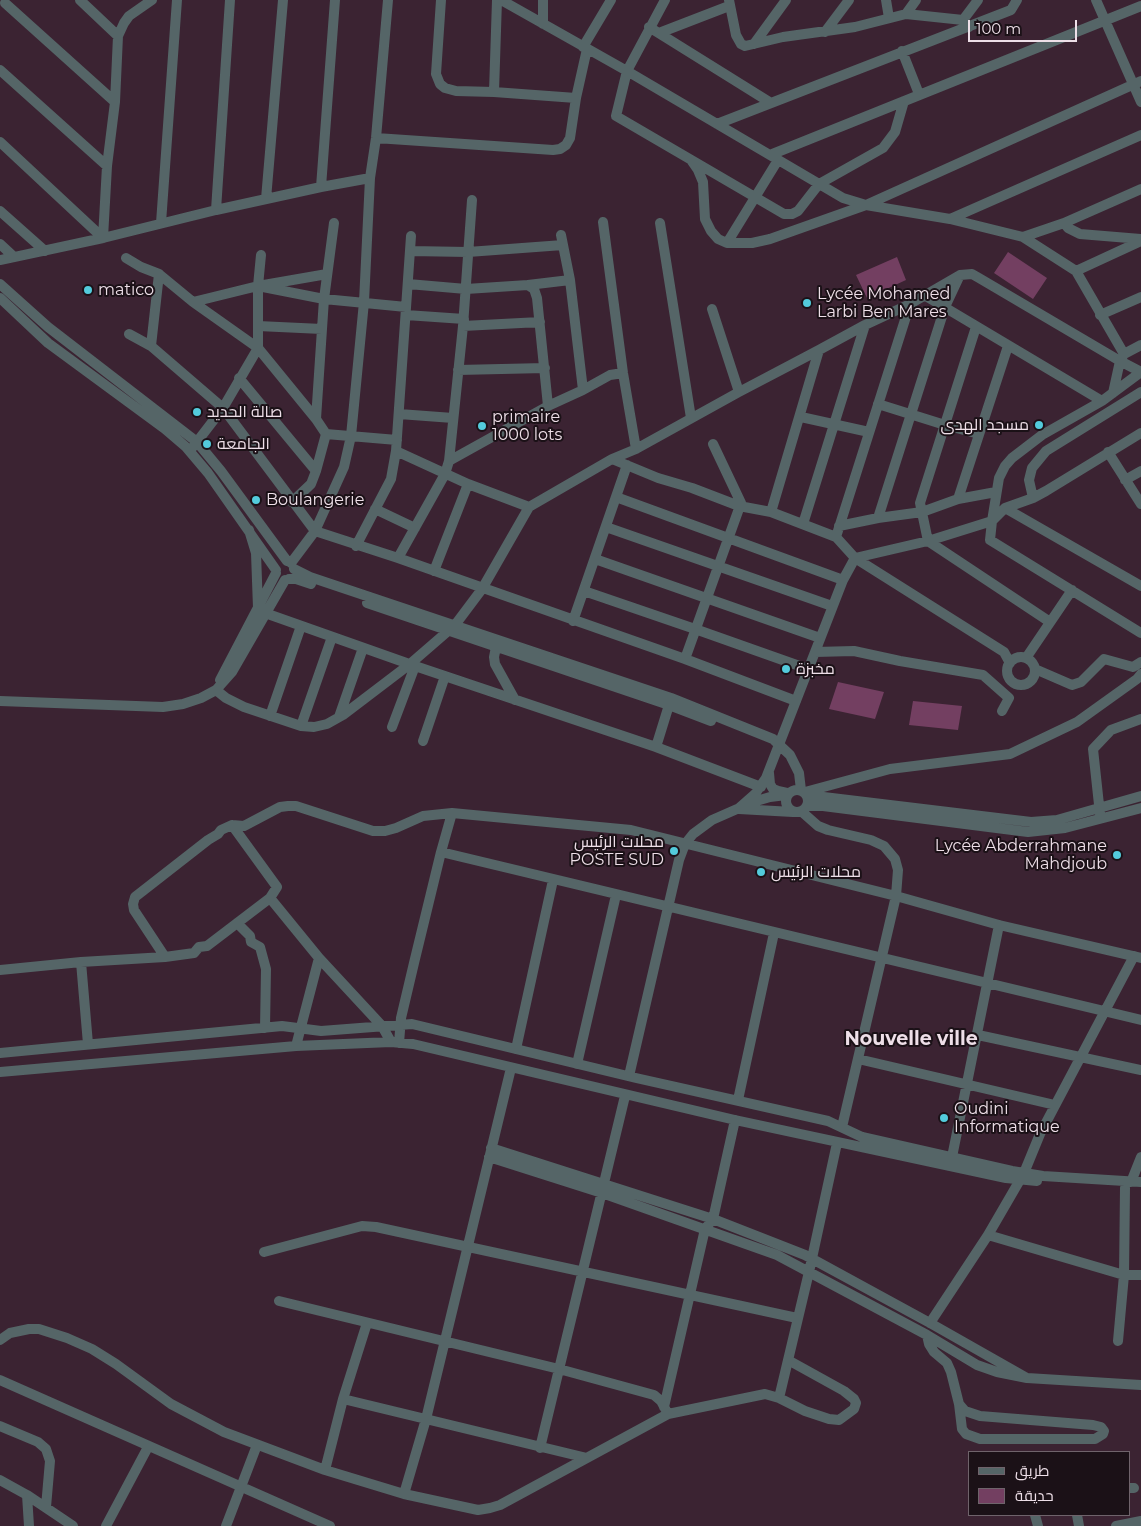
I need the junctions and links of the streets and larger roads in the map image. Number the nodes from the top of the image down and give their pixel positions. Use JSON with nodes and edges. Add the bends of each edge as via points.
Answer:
{"nodes":[{"id":1,"x":80,"y":0,"type":"edge"},
{"id":2,"x":152,"y":0,"type":"edge"},
{"id":3,"x":177,"y":0,"type":"edge"},
{"id":4,"x":230,"y":0,"type":"edge"},
{"id":5,"x":283,"y":0,"type":"edge"},
{"id":6,"x":335,"y":0,"type":"edge"},
{"id":7,"x":388,"y":0,"type":"edge"},
{"id":8,"x":441,"y":0,"type":"edge"},
{"id":9,"x":499,"y":0,"type":"edge"},
{"id":10,"x":543,"y":0,"type":"edge"},
{"id":11,"x":611,"y":0,"type":"edge"},
{"id":12,"x":665,"y":0,"type":"edge"},
{"id":13,"x":786,"y":0,"type":"edge"},
{"id":14,"x":849,"y":0,"type":"edge"},
{"id":15,"x":886,"y":0,"type":"edge"},
{"id":16,"x":916,"y":0,"type":"edge"},
{"id":17,"x":978,"y":0,"type":"edge"},
{"id":18,"x":1017,"y":0,"type":"edge"},
{"id":19,"x":1096,"y":0,"type":"edge"},
{"id":20,"x":729,"y":3,"type":"edge"},
{"id":21,"x":5,"y":4,"type":"edge"},
{"id":22,"x":1141,"y":6,"type":"edge"},
{"id":23,"x":906,"y":14,"type":"junction"},
{"id":24,"x":889,"y":18,"type":"junction"},
{"id":25,"x":1104,"y":21,"type":"junction"},
{"id":26,"x":966,"y":23,"type":"junction"},
{"id":27,"x":543,"y":24,"type":"junction"},
{"id":28,"x":649,"y":27,"type":"junction"},
{"id":29,"x":825,"y":32,"type":"junction"},
{"id":30,"x":660,"y":33,"type":"junction"},
{"id":31,"x":118,"y":36,"type":"junction"},
{"id":32,"x":754,"y":44,"type":"junction"},
{"id":33,"x":585,"y":48,"type":"junction"},
{"id":34,"x":902,"y":51,"type":"junction"},
{"id":35,"x":0,"y":70,"type":"edge"},
{"id":36,"x":628,"y":71,"type":"junction"},
{"id":37,"x":1137,"y":83,"type":"edge"},
{"id":38,"x":494,"y":92,"type":"junction"},
{"id":39,"x":919,"y":94,"type":"junction"},
{"id":40,"x":576,"y":98,"type":"junction"},
{"id":41,"x":904,"y":101,"type":"junction"},
{"id":42,"x":115,"y":102,"type":"junction"},
{"id":43,"x":1141,"y":102,"type":"edge"},
{"id":44,"x":771,"y":103,"type":"junction"},
{"id":45,"x":717,"y":124,"type":"junction"},
{"id":46,"x":1141,"y":134,"type":"edge"},
{"id":47,"x":376,"y":138,"type":"junction"},
{"id":48,"x":0,"y":142,"type":"edge"},
{"id":49,"x":774,"y":157,"type":"junction"},
{"id":50,"x":691,"y":160,"type":"junction"},
{"id":51,"x":108,"y":166,"type":"junction"},
{"id":52,"x":370,"y":178,"type":"junction"},
{"id":53,"x":819,"y":184,"type":"junction"},
{"id":54,"x":321,"y":187,"type":"junction"},
{"id":55,"x":1141,"y":189,"type":"edge"},
{"id":56,"x":755,"y":197,"type":"junction"},
{"id":57,"x":266,"y":199,"type":"junction"},
{"id":58,"x":472,"y":200,"type":"dead end"},
{"id":59,"x":866,"y":205,"type":"junction"},
{"id":60,"x":0,"y":210,"type":"edge"},
{"id":61,"x":216,"y":210,"type":"junction"},
{"id":62,"x":950,"y":219,"type":"junction"},
{"id":63,"x":603,"y":222,"type":"dead end"},
{"id":64,"x":161,"y":223,"type":"junction"},
{"id":65,"x":660,"y":223,"type":"dead end"},
{"id":66,"x":1064,"y":223,"type":"junction"},
{"id":67,"x":334,"y":224,"type":"dead end"},
{"id":68,"x":411,"y":236,"type":"dead end"},
{"id":69,"x":1023,"y":237,"type":"junction"},
{"id":70,"x":102,"y":238,"type":"junction"},
{"id":71,"x":1141,"y":240,"type":"edge"},
{"id":72,"x":727,"y":243,"type":"junction"},
{"id":73,"x":0,"y":244,"type":"edge"},
{"id":74,"x":45,"y":251,"type":"junction"},
{"id":75,"x":410,"y":251,"type":"junction"},
{"id":76,"x":468,"y":252,"type":"junction"},
{"id":77,"x":261,"y":255,"type":"dead end"},
{"id":78,"x":14,"y":257,"type":"junction"},
{"id":79,"x":126,"y":258,"type":"dead end"},
{"id":80,"x":0,"y":260,"type":"edge"},
{"id":81,"x":1076,"y":271,"type":"junction"},
{"id":82,"x":159,"y":274,"type":"junction"},
{"id":83,"x":327,"y":274,"type":"junction"},
{"id":84,"x":960,"y":276,"type":"junction"},
{"id":85,"x":570,"y":280,"type":"junction"},
{"id":86,"x":0,"y":284,"type":"edge"},
{"id":87,"x":408,"y":284,"type":"junction"},
{"id":88,"x":528,"y":285,"type":"junction"},
{"id":89,"x":258,"y":286,"type":"junction"},
{"id":90,"x":466,"y":290,"type":"junction"},
{"id":91,"x":924,"y":295,"type":"junction"},
{"id":92,"x":1141,"y":297,"type":"edge"},
{"id":93,"x":0,"y":298,"type":"edge"},
{"id":94,"x":324,"y":299,"type":"junction"},
{"id":95,"x":193,"y":302,"type":"junction"},
{"id":96,"x":364,"y":302,"type":"junction"},
{"id":97,"x":910,"y":304,"type":"junction"},
{"id":98,"x":945,"y":307,"type":"junction"},
{"id":99,"x":712,"y":310,"type":"dead end"},
{"id":100,"x":406,"y":311,"type":"junction"},
{"id":101,"x":1100,"y":315,"type":"junction"},
{"id":102,"x":540,"y":322,"type":"junction"},
{"id":103,"x":464,"y":323,"type":"junction"},
{"id":104,"x":865,"y":324,"type":"junction"},
{"id":105,"x":258,"y":326,"type":"junction"},
{"id":106,"x":976,"y":327,"type":"junction"},
{"id":107,"x":322,"y":329,"type":"junction"},
{"id":108,"x":129,"y":334,"type":"dead end"},
{"id":109,"x":1141,"y":345,"type":"edge"},
{"id":110,"x":151,"y":346,"type":"junction"},
{"id":111,"x":1008,"y":346,"type":"junction"},
{"id":112,"x":258,"y":348,"type":"junction"},
{"id":113,"x":819,"y":350,"type":"junction"},
{"id":114,"x":1122,"y":358,"type":"junction"},
{"id":115,"x":545,"y":368,"type":"junction"},
{"id":116,"x":458,"y":370,"type":"junction"},
{"id":117,"x":1141,"y":372,"type":"edge"},
{"id":118,"x":623,"y":373,"type":"junction"},
{"id":119,"x":239,"y":378,"type":"junction"},
{"id":120,"x":583,"y":390,"type":"junction"},
{"id":121,"x":738,"y":392,"type":"junction"},
{"id":122,"x":1141,"y":392,"type":"edge"},
{"id":123,"x":1113,"y":393,"type":"junction"},
{"id":124,"x":1102,"y":401,"type":"junction"},
{"id":125,"x":878,"y":404,"type":"junction"},
{"id":126,"x":548,"y":406,"type":"junction"},
{"id":127,"x":223,"y":408,"type":"junction"},
{"id":128,"x":398,"y":414,"type":"junction"},
{"id":129,"x":911,"y":414,"type":"junction"},
{"id":130,"x":800,"y":416,"type":"junction"},
{"id":131,"x":453,"y":418,"type":"junction"},
{"id":132,"x":691,"y":418,"type":"junction"},
{"id":133,"x":316,"y":419,"type":"junction"},
{"id":134,"x":834,"y":424,"type":"junction"},
{"id":135,"x":945,"y":425,"type":"junction"},
{"id":136,"x":869,"y":432,"type":"junction"},
{"id":137,"x":1141,"y":433,"type":"edge"},
{"id":138,"x":326,"y":434,"type":"junction"},
{"id":139,"x":979,"y":434,"type":"junction"},
{"id":140,"x":351,"y":436,"type":"junction"},
{"id":141,"x":397,"y":440,"type":"junction"},
{"id":142,"x":197,"y":442,"type":"junction"},
{"id":143,"x":713,"y":444,"type":"dead end"},
{"id":144,"x":636,"y":449,"type":"junction"},
{"id":145,"x":189,"y":451,"type":"junction"},
{"id":146,"x":396,"y":451,"type":"junction"},
{"id":147,"x":1108,"y":452,"type":"junction"},
{"id":148,"x":612,"y":459,"type":"junction"},
{"id":149,"x":448,"y":461,"type":"junction"},
{"id":150,"x":627,"y":465,"type":"junction"},
{"id":151,"x":316,"y":471,"type":"junction"},
{"id":152,"x":1141,"y":471,"type":"edge"},
{"id":153,"x":445,"y":474,"type":"junction"},
{"id":154,"x":1125,"y":480,"type":"junction"},
{"id":155,"x":468,"y":484,"type":"junction"},
{"id":156,"x":996,"y":492,"type":"junction"},
{"id":157,"x":616,"y":497,"type":"junction"},
{"id":158,"x":1033,"y":498,"type":"junction"},
{"id":159,"x":958,"y":500,"type":"junction"},
{"id":160,"x":292,"y":502,"type":"junction"},
{"id":161,"x":1141,"y":504,"type":"edge"},
{"id":162,"x":739,"y":506,"type":"junction"},
{"id":163,"x":529,"y":507,"type":"junction"},
{"id":164,"x":1005,"y":508,"type":"junction"},
{"id":165,"x":375,"y":509,"type":"junction"},
{"id":166,"x":771,"y":512,"type":"junction"},
{"id":167,"x":922,"y":512,"type":"junction"},
{"id":168,"x":878,"y":518,"type":"junction"},
{"id":169,"x":992,"y":521,"type":"junction"},
{"id":170,"x":803,"y":524,"type":"junction"},
{"id":171,"x":839,"y":526,"type":"junction"},
{"id":172,"x":415,"y":528,"type":"junction"},
{"id":173,"x":606,"y":528,"type":"junction"},
{"id":174,"x":249,"y":530,"type":"junction"},
{"id":175,"x":315,"y":531,"type":"junction"},
{"id":176,"x":728,"y":537,"type":"junction"},
{"id":177,"x":836,"y":537,"type":"junction"},
{"id":178,"x":928,"y":541,"type":"junction"},
{"id":179,"x":356,"y":546,"type":"junction"},
{"id":180,"x":398,"y":558,"type":"junction"},
{"id":181,"x":855,"y":558,"type":"junction"},
{"id":182,"x":595,"y":559,"type":"junction"},
{"id":183,"x":291,"y":564,"type":"junction"},
{"id":184,"x":718,"y":567,"type":"junction"},
{"id":185,"x":276,"y":571,"type":"junction"},
{"id":186,"x":434,"y":571,"type":"junction"},
{"id":187,"x":287,"y":580,"type":"junction"},
{"id":188,"x":843,"y":580,"type":"junction"},
{"id":189,"x":1141,"y":586,"type":"edge"},
{"id":190,"x":482,"y":588,"type":"junction"},
{"id":191,"x":1072,"y":590,"type":"junction"},
{"id":192,"x":584,"y":591,"type":"junction"},
{"id":193,"x":707,"y":597,"type":"junction"},
{"id":194,"x":832,"y":606,"type":"junction"},
{"id":195,"x":262,"y":611,"type":"junction"},
{"id":196,"x":573,"y":621,"type":"junction"},
{"id":197,"x":1050,"y":622,"type":"junction"},
{"id":198,"x":301,"y":626,"type":"junction"},
{"id":199,"x":452,"y":628,"type":"junction"},
{"id":200,"x":695,"y":629,"type":"junction"},
{"id":201,"x":1141,"y":633,"type":"edge"},
{"id":202,"x":332,"y":637,"type":"junction"},
{"id":203,"x":820,"y":638,"type":"junction"},
{"id":204,"x":496,"y":647,"type":"junction"},
{"id":205,"x":363,"y":648,"type":"junction"},
{"id":206,"x":814,"y":652,"type":"junction"},
{"id":207,"x":1026,"y":658,"type":"junction"},
{"id":208,"x":685,"y":659,"type":"junction"},
{"id":209,"x":1141,"y":662,"type":"edge"},
{"id":210,"x":1010,"y":663,"type":"junction"},
{"id":211,"x":412,"y":665,"type":"junction"},
{"id":212,"x":808,"y":669,"type":"junction"},
{"id":213,"x":1035,"y":669,"type":"junction"},
{"id":214,"x":1141,"y":674,"type":"edge"},
{"id":215,"x":445,"y":676,"type":"junction"},
{"id":216,"x":1011,"y":682,"type":"junction"},
{"id":217,"x":997,"y":686,"type":"junction"},
{"id":218,"x":216,"y":690,"type":"junction"},
{"id":219,"x":515,"y":700,"type":"junction"},
{"id":220,"x":0,"y":701,"type":"edge"},
{"id":221,"x":796,"y":701,"type":"junction"},
{"id":222,"x":669,"y":705,"type":"junction"},
{"id":223,"x":1002,"y":711,"type":"dead end"},
{"id":224,"x":270,"y":716,"type":"junction"},
{"id":225,"x":340,"y":717,"type":"junction"},
{"id":226,"x":1141,"y":719,"type":"edge"},
{"id":227,"x":301,"y":726,"type":"junction"},
{"id":228,"x":392,"y":727,"type":"dead end"},
{"id":229,"x":423,"y":741,"type":"dead end"},
{"id":230,"x":780,"y":745,"type":"junction"},
{"id":231,"x":656,"y":747,"type":"junction"},
{"id":232,"x":769,"y":769,"type":"junction"},
{"id":233,"x":761,"y":787,"type":"junction"},
{"id":234,"x":804,"y":792,"type":"junction"},
{"id":235,"x":787,"y":794,"type":"junction"},
{"id":236,"x":1141,"y":796,"type":"edge"},
{"id":237,"x":1141,"y":808,"type":"edge"},
{"id":238,"x":738,"y":809,"type":"junction"},
{"id":239,"x":800,"y":810,"type":"junction"},
{"id":240,"x":452,"y":813,"type":"junction"},
{"id":241,"x":1100,"y":814,"type":"junction"},
{"id":242,"x":232,"y":825,"type":"junction"},
{"id":243,"x":685,"y":844,"type":"junction"},
{"id":244,"x":441,"y":852,"type":"junction"},
{"id":245,"x":553,"y":880,"type":"junction"},
{"id":246,"x":616,"y":895,"type":"junction"},
{"id":247,"x":896,"y":896,"type":"junction"},
{"id":248,"x":270,"y":898,"type":"junction"},
{"id":249,"x":669,"y":908,"type":"junction"},
{"id":250,"x":237,"y":923,"type":"junction"},
{"id":251,"x":999,"y":925,"type":"junction"},
{"id":252,"x":774,"y":933,"type":"junction"},
{"id":253,"x":165,"y":957,"type":"junction"},
{"id":254,"x":1137,"y":957,"type":"edge"},
{"id":255,"x":319,"y":958,"type":"junction"},
{"id":256,"x":882,"y":959,"type":"junction"},
{"id":257,"x":81,"y":962,"type":"junction"},
{"id":258,"x":0,"y":970,"type":"edge"},
{"id":259,"x":988,"y":984,"type":"junction"},
{"id":260,"x":1105,"y":1011,"type":"junction"},
{"id":261,"x":1141,"y":1020,"type":"edge"},
{"id":262,"x":401,"y":1024,"type":"junction"},
{"id":263,"x":382,"y":1026,"type":"junction"},
{"id":264,"x":266,"y":1028,"type":"junction"},
{"id":265,"x":300,"y":1028,"type":"junction"},
{"id":266,"x":978,"y":1035,"type":"junction"},
{"id":267,"x":395,"y":1043,"type":"junction"},
{"id":268,"x":88,"y":1044,"type":"junction"},
{"id":269,"x":296,"y":1046,"type":"junction"},
{"id":270,"x":516,"y":1049,"type":"junction"},
{"id":271,"x":0,"y":1053,"type":"edge"},
{"id":272,"x":1081,"y":1057,"type":"junction"},
{"id":273,"x":858,"y":1058,"type":"junction"},
{"id":274,"x":577,"y":1064,"type":"junction"},
{"id":275,"x":511,"y":1068,"type":"junction"},
{"id":276,"x":1141,"y":1070,"type":"edge"},
{"id":277,"x":0,"y":1072,"type":"edge"},
{"id":278,"x":629,"y":1076,"type":"junction"},
{"id":279,"x":966,"y":1084,"type":"junction"},
{"id":280,"x":624,"y":1095,"type":"junction"},
{"id":281,"x":738,"y":1100,"type":"junction"},
{"id":282,"x":1055,"y":1105,"type":"junction"},
{"id":283,"x":735,"y":1120,"type":"junction"},
{"id":284,"x":842,"y":1127,"type":"junction"},
{"id":285,"x":835,"y":1142,"type":"junction"},
{"id":286,"x":490,"y":1152,"type":"junction"},
{"id":287,"x":952,"y":1157,"type":"junction"},
{"id":288,"x":1141,"y":1157,"type":"edge"},
{"id":289,"x":1021,"y":1177,"type":"junction"},
{"id":290,"x":1133,"y":1184,"type":"edge"},
{"id":291,"x":603,"y":1189,"type":"junction"},
{"id":292,"x":1141,"y":1189,"type":"edge"},
{"id":293,"x":713,"y":1219,"type":"junction"},
{"id":294,"x":705,"y":1229,"type":"junction"},
{"id":295,"x":988,"y":1235,"type":"junction"},
{"id":296,"x":467,"y":1247,"type":"junction"},
{"id":297,"x":264,"y":1252,"type":"dead end"},
{"id":298,"x":812,"y":1259,"type":"junction"},
{"id":299,"x":810,"y":1272,"type":"junction"},
{"id":300,"x":583,"y":1273,"type":"junction"},
{"id":301,"x":1124,"y":1275,"type":"junction"},
{"id":302,"x":1141,"y":1275,"type":"edge"},
{"id":303,"x":690,"y":1294,"type":"junction"},
{"id":304,"x":279,"y":1301,"type":"dead end"},
{"id":305,"x":797,"y":1318,"type":"junction"},
{"id":306,"x":368,"y":1323,"type":"junction"},
{"id":307,"x":930,"y":1323,"type":"junction"},
{"id":308,"x":927,"y":1335,"type":"junction"},
{"id":309,"x":0,"y":1340,"type":"edge"},
{"id":310,"x":444,"y":1341,"type":"junction"},
{"id":311,"x":1118,"y":1341,"type":"dead end"},
{"id":312,"x":788,"y":1360,"type":"junction"},
{"id":313,"x":559,"y":1369,"type":"junction"},
{"id":314,"x":1027,"y":1378,"type":"junction"},
{"id":315,"x":0,"y":1380,"type":"edge"},
{"id":316,"x":1141,"y":1384,"type":"edge"},
{"id":317,"x":780,"y":1398,"type":"junction"},
{"id":318,"x":343,"y":1399,"type":"junction"},
{"id":319,"x":959,"y":1404,"type":"junction"},
{"id":320,"x":666,"y":1410,"type":"junction"},
{"id":321,"x":426,"y":1418,"type":"junction"},
{"id":322,"x":0,"y":1426,"type":"edge"},
{"id":323,"x":257,"y":1445,"type":"junction"},
{"id":324,"x":148,"y":1447,"type":"junction"},
{"id":325,"x":540,"y":1448,"type":"junction"},
{"id":326,"x":587,"y":1458,"type":"junction"},
{"id":327,"x":325,"y":1470,"type":"junction"},
{"id":328,"x":0,"y":1480,"type":"edge"},
{"id":329,"x":241,"y":1487,"type":"junction"},
{"id":330,"x":27,"y":1494,"type":"junction"},
{"id":331,"x":404,"y":1494,"type":"junction"},
{"id":332,"x":46,"y":1507,"type":"junction"},
{"id":333,"x":1141,"y":1521,"type":"edge"},
{"id":334,"x":29,"y":1526,"type":"edge"},
{"id":335,"x":73,"y":1526,"type":"edge"},
{"id":336,"x":106,"y":1526,"type":"edge"},
{"id":337,"x":226,"y":1526,"type":"edge"},
{"id":338,"x":330,"y":1526,"type":"edge"},
{"id":339,"x":1116,"y":1526,"type":"edge"}],
"edges":[{"from":1,"to":31,"type":"street"},
{"from":2,"to":31,"type":"street","via":[[129,16]]},
{"from":3,"to":64,"type":"street"},
{"from":4,"to":61,"type":"street"},
{"from":5,"to":57,"type":"street"},
{"from":6,"to":54,"type":"street"},
{"from":7,"to":47,"type":"street"},
{"from":8,"to":38,"type":"street","via":[[437,80],[450,90]]},
{"from":9,"to":27,"type":"street"},
{"from":9,"to":38,"type":"street"},
{"from":10,"to":27,"type":"street"},
{"from":11,"to":33,"type":"street"},
{"from":12,"to":28,"type":"street"},
{"from":13,"to":32,"type":"street"},
{"from":14,"to":29,"type":"street"},
{"from":15,"to":24,"type":"street"},
{"from":16,"to":23,"type":"street"},
{"from":17,"to":26,"type":"street"},
{"from":18,"to":26,"type":"street","via":[[1011,10]]},
{"from":19,"to":25,"type":"street"},
{"from":20,"to":30,"type":"street"},
{"from":20,"to":32,"type":"street","via":[[738,40],[745,46]]},
{"from":21,"to":42,"type":"street"},
{"from":22,"to":25,"type":"street"},
{"from":23,"to":24,"type":"street"},
{"from":23,"to":26,"type":"street"},
{"from":24,"to":29,"type":"street"},
{"from":25,"to":37,"type":"street"},
{"from":25,"to":39,"type":"street"},
{"from":26,"to":34,"type":"street"},
{"from":27,"to":33,"type":"street"},
{"from":28,"to":30,"type":"street"},
{"from":28,"to":36,"type":"street"},
{"from":29,"to":32,"type":"street"},
{"from":30,"to":44,"type":"street"},
{"from":31,"to":42,"type":"street"},
{"from":33,"to":36,"type":"street"},
{"from":33,"to":40,"type":"street"},
{"from":34,"to":39,"type":"street"},
{"from":34,"to":44,"type":"street"},
{"from":35,"to":51,"type":"street"},
{"from":36,"to":45,"type":"street"},
{"from":36,"to":50,"type":"street","via":[[616,116]]},
{"from":37,"to":43,"type":"street"},
{"from":37,"to":59,"type":"street"},
{"from":38,"to":40,"type":"street"},
{"from":39,"to":41,"type":"street"},
{"from":40,"to":47,"type":"street","via":[[570,138],[556,150]]},
{"from":41,"to":49,"type":"street"},
{"from":41,"to":53,"type":"street","via":[[895,132],[883,148]]},
{"from":42,"to":51,"type":"street"},
{"from":44,"to":45,"type":"street"},
{"from":45,"to":49,"type":"street"},
{"from":46,"to":62,"type":"street"},
{"from":47,"to":52,"type":"street"},
{"from":48,"to":70,"type":"street"},
{"from":49,"to":53,"type":"street"},
{"from":49,"to":56,"type":"street"},
{"from":50,"to":56,"type":"street"},
{"from":50,"to":72,"type":"street","via":[[703,182],[707,226],[718,239]]},
{"from":51,"to":70,"type":"street"},
{"from":52,"to":54,"type":"street"},
{"from":52,"to":96,"type":"street"},
{"from":53,"to":56,"type":"street","via":[[792,214],[784,214]]},
{"from":53,"to":59,"type":"street","via":[[843,198]]},
{"from":54,"to":57,"type":"street"},
{"from":55,"to":66,"type":"street"},
{"from":56,"to":72,"type":"street"},
{"from":57,"to":61,"type":"street"},
{"from":58,"to":76,"type":"street"},
{"from":59,"to":62,"type":"street"},
{"from":59,"to":72,"type":"street","via":[[770,239]]},
{"from":60,"to":74,"type":"street"},
{"from":61,"to":64,"type":"street"},
{"from":62,"to":69,"type":"street"},
{"from":63,"to":118,"type":"street"},
{"from":64,"to":70,"type":"street"},
{"from":65,"to":132,"type":"street"},
{"from":66,"to":69,"type":"street"},
{"from":66,"to":71,"type":"street","via":[[1080,234]]},
{"from":67,"to":83,"type":"street"},
{"from":68,"to":75,"type":"street"},
{"from":69,"to":81,"type":"street"},
{"from":70,"to":74,"type":"street"},
{"from":71,"to":81,"type":"street"},
{"from":73,"to":78,"type":"street"},
{"from":74,"to":78,"type":"street"},
{"from":75,"to":76,"type":"street"},
{"from":75,"to":87,"type":"street"},
{"from":76,"to":85,"type":"street","via":[[562,240]]},
{"from":76,"to":90,"type":"street"},
{"from":77,"to":89,"type":"street"},
{"from":78,"to":80,"type":"street"},
{"from":79,"to":82,"type":"street"},
{"from":81,"to":101,"type":"street"},
{"from":82,"to":95,"type":"street"},
{"from":82,"to":110,"type":"street"},
{"from":83,"to":89,"type":"street"},
{"from":83,"to":94,"type":"street"},
{"from":84,"to":91,"type":"street"},
{"from":84,"to":98,"type":"street"},
{"from":84,"to":114,"type":"street","via":[[972,274]]},
{"from":85,"to":88,"type":"street"},
{"from":85,"to":120,"type":"street"},
{"from":86,"to":142,"type":"street","via":[[48,327]]},
{"from":87,"to":90,"type":"street"},
{"from":87,"to":100,"type":"street"},
{"from":88,"to":90,"type":"street"},
{"from":88,"to":102,"type":"street","via":[[534,289]]},
{"from":89,"to":94,"type":"street"},
{"from":89,"to":95,"type":"street"},
{"from":89,"to":105,"type":"street"},
{"from":90,"to":103,"type":"street"},
{"from":91,"to":97,"type":"street"},
{"from":91,"to":98,"type":"street"},
{"from":92,"to":101,"type":"street"},
{"from":93,"to":145,"type":"street","via":[[48,342],[165,429]]},
{"from":94,"to":96,"type":"street"},
{"from":94,"to":107,"type":"street"},
{"from":95,"to":112,"type":"street"},
{"from":96,"to":100,"type":"street"},
{"from":96,"to":140,"type":"street"},
{"from":97,"to":104,"type":"street"},
{"from":97,"to":125,"type":"street"},
{"from":98,"to":106,"type":"street"},
{"from":98,"to":129,"type":"street"},
{"from":99,"to":121,"type":"street"},
{"from":100,"to":103,"type":"street"},
{"from":100,"to":128,"type":"street"},
{"from":101,"to":114,"type":"street"},
{"from":102,"to":103,"type":"street"},
{"from":102,"to":115,"type":"street"},
{"from":103,"to":116,"type":"street"},
{"from":104,"to":113,"type":"street"},
{"from":104,"to":134,"type":"street"},
{"from":105,"to":107,"type":"street"},
{"from":105,"to":112,"type":"street"},
{"from":106,"to":111,"type":"street"},
{"from":106,"to":135,"type":"street"},
{"from":107,"to":133,"type":"street"},
{"from":108,"to":110,"type":"street"},
{"from":109,"to":114,"type":"street"},
{"from":110,"to":127,"type":"street"},
{"from":111,"to":124,"type":"street"},
{"from":111,"to":139,"type":"street"},
{"from":112,"to":119,"type":"street"},
{"from":112,"to":133,"type":"street"},
{"from":113,"to":121,"type":"street"},
{"from":113,"to":130,"type":"street"},
{"from":114,"to":117,"type":"street"},
{"from":114,"to":123,"type":"street"},
{"from":115,"to":116,"type":"street"},
{"from":115,"to":126,"type":"street"},
{"from":116,"to":131,"type":"street"},
{"from":117,"to":123,"type":"street"},
{"from":118,"to":120,"type":"street","via":[[610,375]]},
{"from":118,"to":144,"type":"street"},
{"from":119,"to":127,"type":"street"},
{"from":119,"to":151,"type":"street"},
{"from":120,"to":126,"type":"street"},
{"from":121,"to":132,"type":"street"},
{"from":122,"to":158,"type":"street","via":[[1046,451],[1032,468],[1029,480]]},
{"from":123,"to":124,"type":"street"},
{"from":124,"to":156,"type":"street","via":[[1026,447],[1005,466]]},
{"from":125,"to":129,"type":"street"},
{"from":125,"to":136,"type":"street"},
{"from":126,"to":149,"type":"street"},
{"from":127,"to":142,"type":"street"},
{"from":127,"to":160,"type":"street"},
{"from":128,"to":131,"type":"street"},
{"from":128,"to":141,"type":"street"},
{"from":129,"to":135,"type":"street"},
{"from":129,"to":168,"type":"street"},
{"from":130,"to":134,"type":"street"},
{"from":130,"to":166,"type":"street"},
{"from":131,"to":149,"type":"street"},
{"from":132,"to":144,"type":"street"},
{"from":133,"to":138,"type":"street"},
{"from":134,"to":136,"type":"street"},
{"from":134,"to":170,"type":"street"},
{"from":135,"to":139,"type":"street"},
{"from":135,"to":167,"type":"street","via":[[920,503]]},
{"from":136,"to":171,"type":"street"},
{"from":137,"to":147,"type":"street"},
{"from":138,"to":140,"type":"street"},
{"from":138,"to":151,"type":"street"},
{"from":139,"to":159,"type":"street"},
{"from":140,"to":141,"type":"street"},
{"from":140,"to":175,"type":"street","via":[[344,467]]},
{"from":141,"to":146,"type":"street"},
{"from":142,"to":145,"type":"street"},
{"from":142,"to":183,"type":"street"},
{"from":143,"to":162,"type":"street","via":[[741,502]]},
{"from":144,"to":148,"type":"street"},
{"from":145,"to":174,"type":"street"},
{"from":146,"to":153,"type":"street"},
{"from":146,"to":165,"type":"street","via":[[391,479]]},
{"from":147,"to":154,"type":"street"},
{"from":147,"to":158,"type":"street"},
{"from":148,"to":150,"type":"street"},
{"from":148,"to":163,"type":"street"},
{"from":149,"to":153,"type":"street"},
{"from":150,"to":157,"type":"street"},
{"from":150,"to":162,"type":"street"},
{"from":151,"to":160,"type":"street","via":[[311,484]]},
{"from":152,"to":154,"type":"street"},
{"from":153,"to":155,"type":"street"},
{"from":153,"to":172,"type":"street"},
{"from":154,"to":161,"type":"street"},
{"from":155,"to":163,"type":"street"},
{"from":155,"to":186,"type":"street"},
{"from":156,"to":159,"type":"street"},
{"from":156,"to":169,"type":"street"},
{"from":157,"to":173,"type":"street"},
{"from":157,"to":176,"type":"street"},
{"from":158,"to":164,"type":"street"},
{"from":159,"to":167,"type":"street"},
{"from":160,"to":175,"type":"street"},
{"from":162,"to":166,"type":"street"},
{"from":162,"to":176,"type":"street"},
{"from":163,"to":190,"type":"street"},
{"from":164,"to":169,"type":"street"},
{"from":164,"to":189,"type":"street"},
{"from":165,"to":172,"type":"street"},
{"from":165,"to":179,"type":"street"},
{"from":166,"to":170,"type":"street"},
{"from":167,"to":168,"type":"street"},
{"from":167,"to":178,"type":"street"},
{"from":168,"to":171,"type":"street"},
{"from":169,"to":178,"type":"street"},
{"from":169,"to":191,"type":"street","via":[[990,540]]},
{"from":170,"to":177,"type":"street"},
{"from":171,"to":177,"type":"street"},
{"from":172,"to":180,"type":"street"},
{"from":173,"to":182,"type":"street"},
{"from":173,"to":184,"type":"street"},
{"from":174,"to":185,"type":"street"},
{"from":174,"to":195,"type":"street","via":[[256,553]]},
{"from":175,"to":179,"type":"street"},
{"from":175,"to":183,"type":"street"},
{"from":176,"to":184,"type":"street"},
{"from":176,"to":188,"type":"street"},
{"from":177,"to":181,"type":"street"},
{"from":178,"to":181,"type":"street"},
{"from":178,"to":197,"type":"street"},
{"from":179,"to":180,"type":"street"},
{"from":180,"to":186,"type":"street"},
{"from":181,"to":188,"type":"street"},
{"from":181,"to":210,"type":"street","via":[[1004,652]]},
{"from":182,"to":192,"type":"street"},
{"from":182,"to":193,"type":"street"},
{"from":183,"to":185,"type":"street","via":[[281,562]]},
{"from":183,"to":187,"type":"street","via":[[293,575]]},
{"from":183,"to":199,"type":"street","via":[[310,576]]},
{"from":184,"to":193,"type":"street"},
{"from":184,"to":194,"type":"street"},
{"from":185,"to":187,"type":"street","via":[[280,578]]},
{"from":185,"to":195,"type":"street"},
{"from":186,"to":190,"type":"street"},
{"from":187,"to":195,"type":"street"},
{"from":187,"to":199,"type":"street","via":[[307,582]]},
{"from":188,"to":194,"type":"street"},
{"from":190,"to":196,"type":"street"},
{"from":190,"to":199,"type":"street"},
{"from":191,"to":197,"type":"street"},
{"from":191,"to":201,"type":"street"},
{"from":192,"to":196,"type":"street"},
{"from":192,"to":200,"type":"street"},
{"from":193,"to":200,"type":"street"},
{"from":193,"to":203,"type":"street"},
{"from":194,"to":203,"type":"street"},
{"from":195,"to":198,"type":"street"},
{"from":195,"to":218,"type":"street"},
{"from":196,"to":208,"type":"street"},
{"from":197,"to":207,"type":"street"},
{"from":198,"to":202,"type":"street"},
{"from":198,"to":224,"type":"street"},
{"from":199,"to":204,"type":"street"},
{"from":199,"to":211,"type":"street"},
{"from":199,"to":230,"type":"street","via":[[671,698]]},
{"from":200,"to":208,"type":"street"},
{"from":200,"to":212,"type":"street"},
{"from":202,"to":205,"type":"street"},
{"from":202,"to":227,"type":"street"},
{"from":203,"to":206,"type":"street"},
{"from":204,"to":219,"type":"street","via":[[495,664]]},
{"from":204,"to":222,"type":"street"},
{"from":205,"to":211,"type":"street"},
{"from":205,"to":225,"type":"street"},
{"from":206,"to":212,"type":"street"},
{"from":206,"to":217,"type":"street","via":[[854,651],[982,675]]},
{"from":207,"to":210,"type":"street","via":[[1016,658]]},
{"from":207,"to":213,"type":"street"},
{"from":208,"to":221,"type":"street"},
{"from":209,"to":213,"type":"street","via":[[1133,667],[1104,659],[1081,682],[1072,685]]},
{"from":210,"to":216,"type":"street","via":[[1007,672]]},
{"from":211,"to":215,"type":"street"},
{"from":211,"to":225,"type":"street"},
{"from":211,"to":228,"type":"street"},
{"from":212,"to":221,"type":"street"},
{"from":213,"to":216,"type":"street","via":[[1029,683],[1020,686]]},
{"from":214,"to":234,"type":"street","via":[[1077,722],[1010,754],[890,770]]},
{"from":215,"to":219,"type":"street"},
{"from":215,"to":229,"type":"street"},
{"from":216,"to":217,"type":"street"},
{"from":217,"to":223,"type":"street","via":[[1009,698]]},
{"from":218,"to":220,"type":"street","via":[[193,701],[163,707]]},
{"from":218,"to":224,"type":"street","via":[[234,702]]},
{"from":219,"to":231,"type":"street"},
{"from":221,"to":230,"type":"street"},
{"from":222,"to":230,"type":"street"},
{"from":222,"to":231,"type":"street"},
{"from":224,"to":227,"type":"street"},
{"from":225,"to":227,"type":"street","via":[[314,727]]},
{"from":226,"to":241,"type":"street","via":[[1111,730],[1093,749]]},
{"from":230,"to":232,"type":"street"},
{"from":230,"to":234,"type":"street","via":[[790,755]]},
{"from":231,"to":233,"type":"street"},
{"from":232,"to":233,"type":"street"},
{"from":232,"to":235,"type":"street","via":[[773,789]]},
{"from":233,"to":238,"type":"street"},
{"from":234,"to":235,"type":"street","via":[[796,789]]},
{"from":234,"to":239,"type":"street"},
{"from":234,"to":241,"type":"street","via":[[1031,822]]},
{"from":235,"to":238,"type":"street"},
{"from":235,"to":239,"type":"street","via":[[786,805]]},
{"from":236,"to":241,"type":"street"},
{"from":237,"to":241,"type":"street"},
{"from":238,"to":239,"type":"street"},
{"from":238,"to":243,"type":"street","via":[[702,826]]},
{"from":239,"to":241,"type":"street","via":[[823,806],[1028,832],[1065,828]]},
{"from":239,"to":247,"type":"street","via":[[818,826],[871,840],[891,852],[898,870]]},
{"from":240,"to":242,"type":"street","via":[[423,816],[396,828],[373,831],[288,806],[244,826]]},
{"from":240,"to":243,"type":"street","via":[[631,830]]},
{"from":240,"to":244,"type":"street"},
{"from":242,"to":248,"type":"street","via":[[278,886]]},
{"from":242,"to":253,"type":"street","via":[[221,830],[135,897],[134,910]]},
{"from":243,"to":247,"type":"street"},
{"from":243,"to":249,"type":"street"},
{"from":244,"to":245,"type":"street"},
{"from":244,"to":262,"type":"street"},
{"from":245,"to":246,"type":"street"},
{"from":245,"to":270,"type":"street"},
{"from":246,"to":249,"type":"street"},
{"from":246,"to":274,"type":"street"},
{"from":247,"to":251,"type":"street"},
{"from":247,"to":256,"type":"street"},
{"from":248,"to":250,"type":"street"},
{"from":248,"to":255,"type":"street"},
{"from":249,"to":252,"type":"street"},
{"from":249,"to":278,"type":"street"},
{"from":250,"to":253,"type":"street","via":[[207,946],[199,946],[194,953]]},
{"from":250,"to":264,"type":"street","via":[[250,936],[251,942],[260,947],[266,969]]},
{"from":251,"to":254,"type":"street"},
{"from":251,"to":259,"type":"street"},
{"from":252,"to":256,"type":"street"},
{"from":252,"to":281,"type":"street"},
{"from":253,"to":257,"type":"street"},
{"from":254,"to":260,"type":"street"},
{"from":255,"to":263,"type":"street"},
{"from":255,"to":265,"type":"street"},
{"from":256,"to":259,"type":"street"},
{"from":256,"to":273,"type":"street"},
{"from":257,"to":258,"type":"street"},
{"from":257,"to":268,"type":"street"},
{"from":259,"to":260,"type":"street"},
{"from":259,"to":266,"type":"street"},
{"from":260,"to":261,"type":"street"},
{"from":260,"to":272,"type":"street"},
{"from":262,"to":263,"type":"street"},
{"from":262,"to":267,"type":"street"},
{"from":262,"to":270,"type":"street"},
{"from":263,"to":265,"type":"street","via":[[322,1031]]},
{"from":263,"to":267,"type":"street"},
{"from":264,"to":265,"type":"street"},
{"from":264,"to":268,"type":"street"},
{"from":265,"to":269,"type":"street"},
{"from":266,"to":272,"type":"street"},
{"from":266,"to":279,"type":"street"},
{"from":267,"to":269,"type":"street"},
{"from":267,"to":275,"type":"street","via":[[412,1044]]},
{"from":268,"to":271,"type":"street"},
{"from":269,"to":277,"type":"street"},
{"from":270,"to":274,"type":"street"},
{"from":272,"to":276,"type":"street"},
{"from":272,"to":282,"type":"street"},
{"from":273,"to":279,"type":"street"},
{"from":273,"to":284,"type":"street"},
{"from":274,"to":278,"type":"street"},
{"from":275,"to":280,"type":"street"},
{"from":275,"to":286,"type":"street"},
{"from":278,"to":280,"type":"street","via":[[634,1088]]},
{"from":278,"to":280,"type":"street","via":[[616,1083]]},
{"from":278,"to":281,"type":"street"},
{"from":279,"to":282,"type":"street"},
{"from":279,"to":287,"type":"street"},
{"from":280,"to":283,"type":"street"},
{"from":280,"to":291,"type":"street"},
{"from":281,"to":284,"type":"street"},
{"from":282,"to":289,"type":"street"},
{"from":283,"to":285,"type":"street"},
{"from":283,"to":293,"type":"street"},
{"from":284,"to":285,"type":"street","via":[[846,1137]]},
{"from":284,"to":285,"type":"street","via":[[829,1131]]},
{"from":284,"to":287,"type":"street","via":[[862,1136]]},
{"from":285,"to":289,"type":"street"},
{"from":285,"to":298,"type":"street"},
{"from":286,"to":291,"type":"street"},
{"from":286,"to":296,"type":"street"},
{"from":287,"to":289,"type":"street"},
{"from":288,"to":290,"type":"street"},
{"from":289,"to":290,"type":"street"},
{"from":289,"to":295,"type":"street"},
{"from":290,"to":292,"type":"street"},
{"from":290,"to":301,"type":"street"},
{"from":291,"to":293,"type":"street"},
{"from":291,"to":294,"type":"street"},
{"from":291,"to":300,"type":"street"},
{"from":293,"to":294,"type":"street"},
{"from":293,"to":298,"type":"street"},
{"from":294,"to":299,"type":"street","via":[[777,1255]]},
{"from":294,"to":303,"type":"street"},
{"from":295,"to":301,"type":"street"},
{"from":295,"to":307,"type":"street"},
{"from":296,"to":297,"type":"street","via":[[362,1226]]},
{"from":296,"to":300,"type":"street"},
{"from":296,"to":310,"type":"street"},
{"from":298,"to":299,"type":"street"},
{"from":298,"to":307,"type":"street"},
{"from":299,"to":305,"type":"street"},
{"from":299,"to":308,"type":"street"},
{"from":300,"to":303,"type":"street"},
{"from":300,"to":313,"type":"street"},
{"from":301,"to":302,"type":"street"},
{"from":301,"to":311,"type":"street"},
{"from":303,"to":305,"type":"street"},
{"from":303,"to":320,"type":"street"},
{"from":304,"to":306,"type":"street"},
{"from":305,"to":312,"type":"street"},
{"from":306,"to":310,"type":"street"},
{"from":306,"to":318,"type":"street"},
{"from":307,"to":314,"type":"street"},
{"from":308,"to":314,"type":"street","via":[[977,1365]]},
{"from":308,"to":319,"type":"street","via":[[934,1352],[951,1372]]},
{"from":309,"to":323,"type":"street","via":[[10,1333],[29,1328],[81,1343],[171,1404]]},
{"from":310,"to":313,"type":"street"},
{"from":310,"to":321,"type":"street"},
{"from":312,"to":317,"type":"street"},
{"from":312,"to":317,"type":"street","via":[[844,1391],[856,1404],[838,1420],[805,1411]]},
{"from":313,"to":320,"type":"street","via":[[654,1395]]},
{"from":313,"to":325,"type":"street"},
{"from":314,"to":316,"type":"street"},
{"from":315,"to":324,"type":"street"},
{"from":317,"to":320,"type":"street","via":[[765,1394]]},
{"from":318,"to":321,"type":"street"},
{"from":318,"to":327,"type":"street"},
{"from":319,"to":319,"type":"street","via":[[980,1416],[1094,1425],[1104,1431],[1095,1439],[980,1438],[966,1434],[962,1429]]},
{"from":320,"to":326,"type":"street"},
{"from":321,"to":325,"type":"street"},
{"from":321,"to":331,"type":"street"},
{"from":322,"to":332,"type":"street","via":[[38,1442],[46,1449],[50,1462]]},
{"from":323,"to":327,"type":"street"},
{"from":323,"to":329,"type":"street"},
{"from":324,"to":329,"type":"street"},
{"from":324,"to":336,"type":"street"},
{"from":325,"to":326,"type":"street"},
{"from":326,"to":331,"type":"street","via":[[490,1508],[472,1509]]},
{"from":327,"to":331,"type":"street"},
{"from":328,"to":330,"type":"street"},
{"from":329,"to":337,"type":"street"},
{"from":329,"to":338,"type":"street"},
{"from":330,"to":332,"type":"street"},
{"from":330,"to":334,"type":"street"},
{"from":332,"to":335,"type":"street"},
{"from":333,"to":339,"type":"street"}]}
